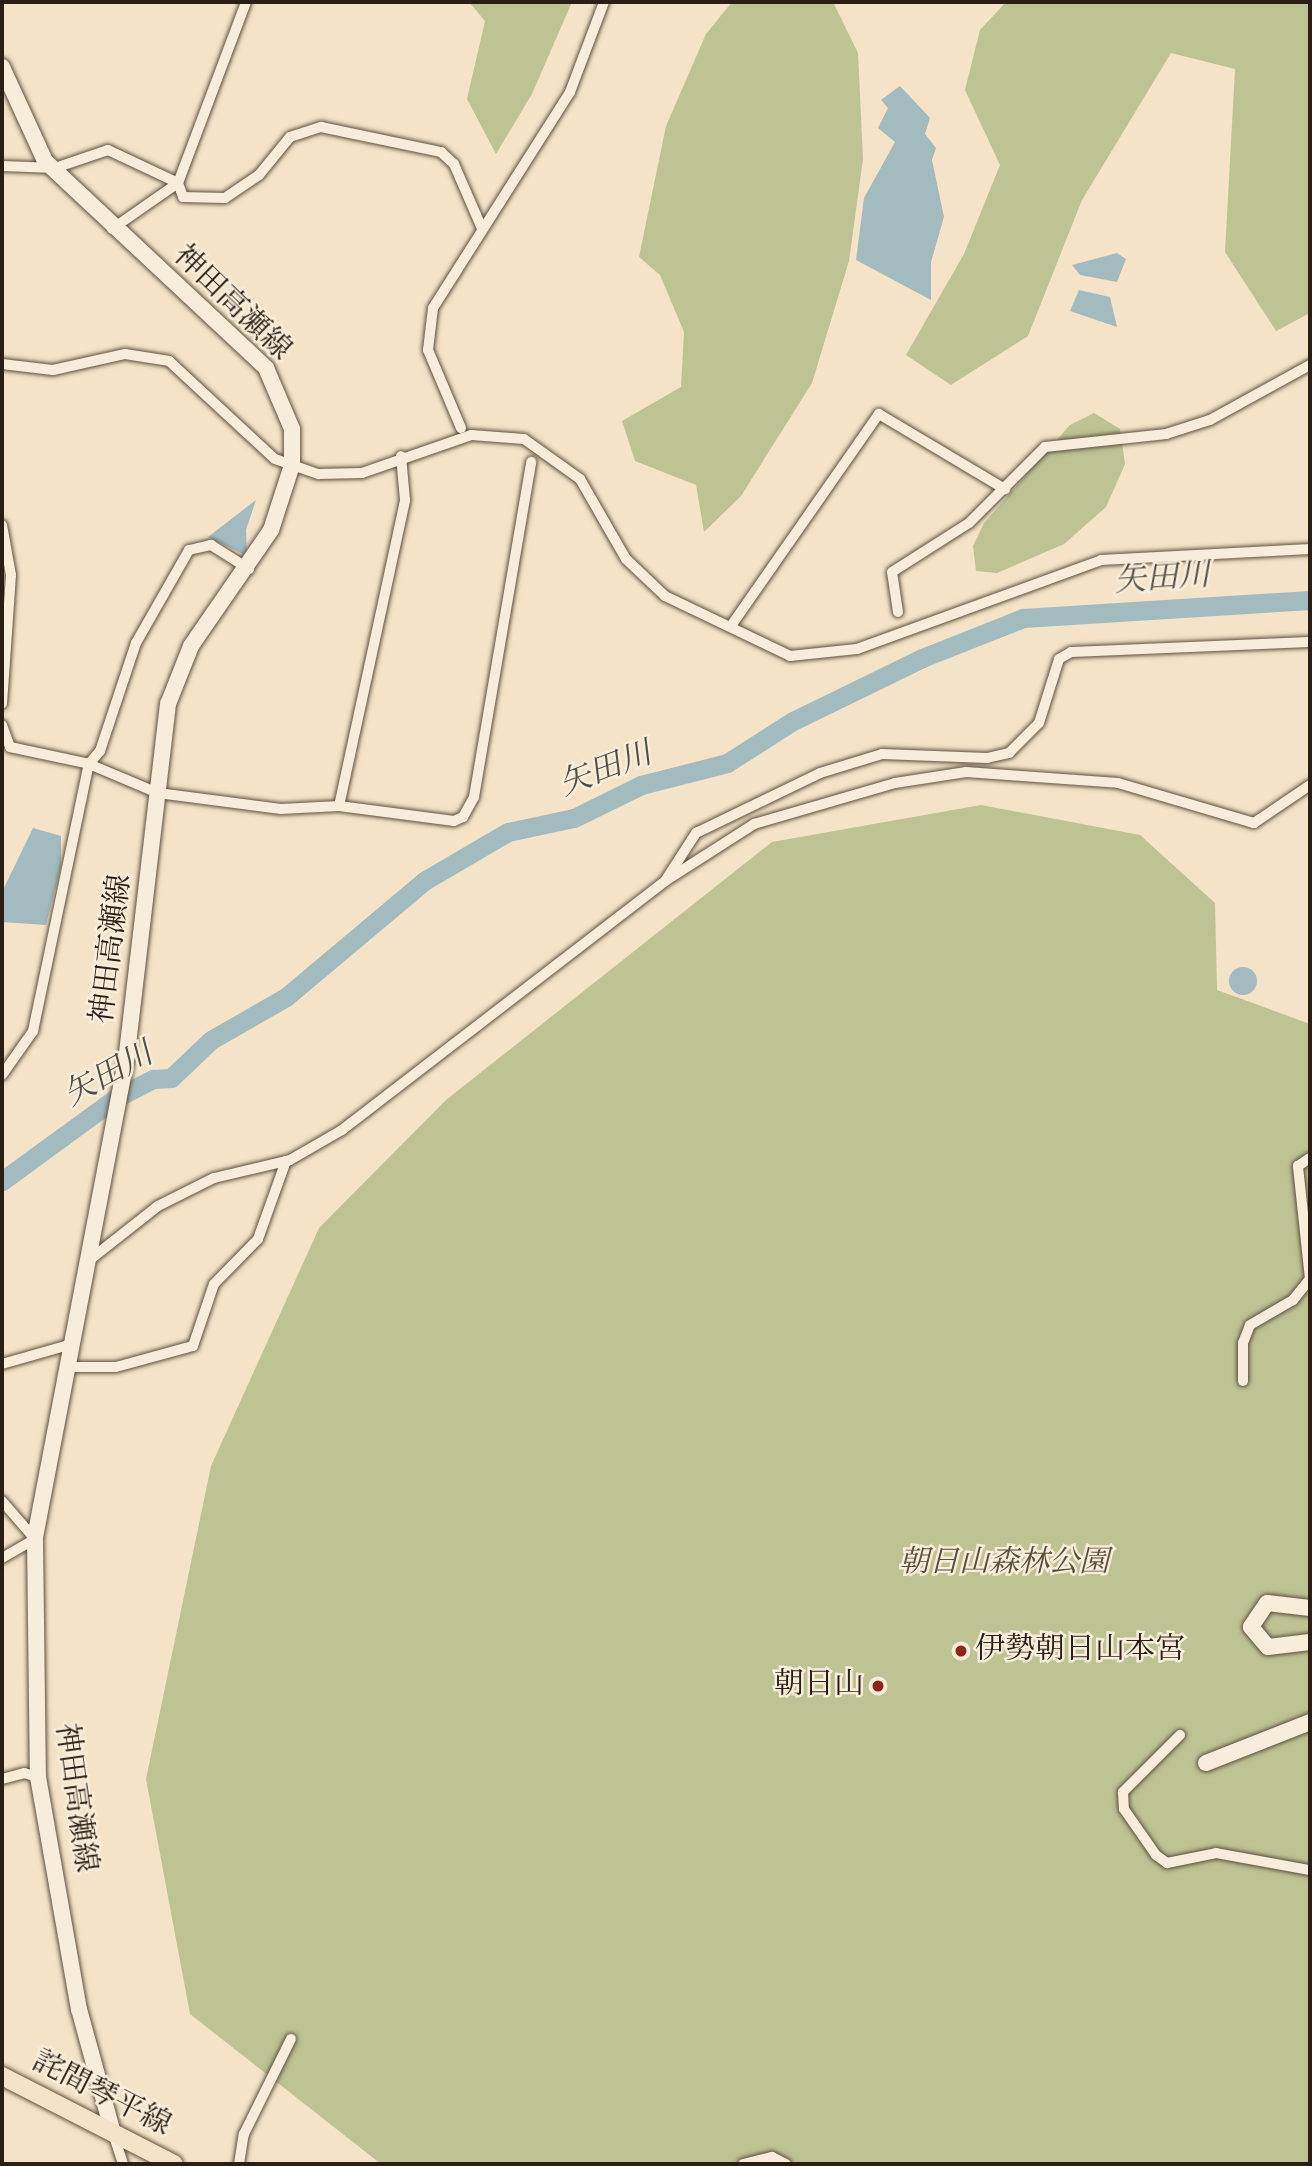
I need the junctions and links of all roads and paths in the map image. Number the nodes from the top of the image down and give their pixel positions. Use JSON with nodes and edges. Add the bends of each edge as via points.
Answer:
{"nodes":[{"id":1,"x":246,"y":2,"type":"edge"},
{"id":2,"x":604,"y":2,"type":"edge"},
{"id":3,"x":2,"y":67,"type":"edge"},
{"id":4,"x":2,"y":166,"type":"edge"},
{"id":5,"x":50,"y":168,"type":"junction"},
{"id":6,"x":178,"y":183,"type":"junction"},
{"id":7,"x":481,"y":226,"type":"junction"},
{"id":8,"x":112,"y":229,"type":"junction"},
{"id":9,"x":2,"y":363,"type":"edge"},
{"id":10,"x":1310,"y":365,"type":"edge"},
{"id":11,"x":461,"y":428,"type":"dead end"},
{"id":12,"x":402,"y":457,"type":"junction"},
{"id":13,"x":531,"y":462,"type":"dead end"},
{"id":14,"x":292,"y":465,"type":"junction"},
{"id":15,"x":1005,"y":489,"type":"junction"},
{"id":16,"x":2,"y":525,"type":"edge"},
{"id":17,"x":1310,"y":548,"type":"edge"},
{"id":18,"x":6,"y":565,"type":"edge"},
{"id":19,"x":249,"y":569,"type":"junction"},
{"id":20,"x":898,"y":612,"type":"dead end"},
{"id":21,"x":733,"y":623,"type":"dead end"},
{"id":22,"x":1310,"y":642,"type":"edge"},
{"id":23,"x":2,"y":704,"type":"edge"},
{"id":24,"x":2,"y":725,"type":"edge"},
{"id":25,"x":89,"y":764,"type":"junction"},
{"id":26,"x":1310,"y":785,"type":"edge"},
{"id":27,"x":158,"y":793,"type":"junction"},
{"id":28,"x":340,"y":806,"type":"junction"},
{"id":29,"x":665,"y":881,"type":"junction"},
{"id":30,"x":2,"y":1075,"type":"edge"},
{"id":31,"x":1310,"y":1158,"type":"edge"},
{"id":32,"x":286,"y":1161,"type":"junction"},
{"id":33,"x":87,"y":1262,"type":"junction"},
{"id":34,"x":72,"y":1344,"type":"junction"},
{"id":35,"x":2,"y":1364,"type":"edge"},
{"id":36,"x":68,"y":1367,"type":"junction"},
{"id":37,"x":1242,"y":1381,"type":"dead end"},
{"id":38,"x":2,"y":1501,"type":"edge"},
{"id":39,"x":35,"y":1539,"type":"junction"},
{"id":40,"x":2,"y":1558,"type":"edge"},
{"id":41,"x":1310,"y":1608,"type":"edge"},
{"id":42,"x":1310,"y":1642,"type":"edge"},
{"id":43,"x":1310,"y":1722,"type":"edge"},
{"id":44,"x":1180,"y":1735,"type":"dead end"},
{"id":45,"x":1206,"y":1763,"type":"dead end"},
{"id":46,"x":38,"y":1777,"type":"junction"},
{"id":47,"x":2,"y":1779,"type":"edge"},
{"id":48,"x":1310,"y":1870,"type":"edge"},
{"id":49,"x":291,"y":2039,"type":"dead end"},
{"id":50,"x":2,"y":2076,"type":"edge"},
{"id":51,"x":113,"y":2133,"type":"junction"},
{"id":52,"x":123,"y":2164,"type":"edge"},
{"id":53,"x":174,"y":2164,"type":"edge"},
{"id":54,"x":239,"y":2164,"type":"edge"},
{"id":55,"x":743,"y":2164,"type":"edge"},
{"id":56,"x":786,"y":2164,"type":"edge"}],
"edges":[{"from":1,"to":6,"type":"street"},
{"from":2,"to":7,"type":"street","via":[[570,92]]},
{"from":3,"to":5,"type":"main road","name":"神田高瀬線","via":[[32,141]]},
{"from":4,"to":5,"type":"street"},
{"from":5,"to":6,"type":"street","via":[[108,150]]},
{"from":5,"to":8,"type":"main road","name":"神田高瀬線"},
{"from":6,"to":7,"type":"street","via":[[183,197],[225,198],[259,175],[290,137],[321,127],[441,152],[454,163]]},
{"from":6,"to":8,"type":"street"},
{"from":7,"to":11,"type":"street","via":[[433,308],[427,335],[434,375]]},
{"from":8,"to":14,"type":"main road","name":"神田高瀬線","via":[[266,368],[292,429]]},
{"from":9,"to":14,"type":"street","via":[[53,370],[125,354],[169,361],[261,448]]},
{"from":10,"to":15,"type":"street","via":[[1210,420],[1166,434],[1045,447]]},
{"from":12,"to":14,"type":"street","via":[[344,475]]},
{"from":12,"to":17,"type":"street","via":[[483,434],[542,447],[580,479],[643,578],[689,612],[790,656],[857,649],[1101,560]]},
{"from":12,"to":28,"type":"street","via":[[405,500]]},
{"from":13,"to":28,"type":"street","via":[[474,797],[454,821]]},
{"from":14,"to":19,"type":"main road","name":"神田高瀬線","via":[[271,530]]},
{"from":15,"to":20,"type":"street","via":[[969,523],[892,572]]},
{"from":15,"to":21,"type":"street","via":[[879,414]]},
{"from":16,"to":18,"type":"street"},
{"from":18,"to":23,"type":"street"},
{"from":19,"to":25,"type":"street","via":[[211,545],[189,550],[136,643],[100,751]]},
{"from":19,"to":27,"type":"main road","name":"神田高瀬線","via":[[191,646],[173,686]]},
{"from":22,"to":29,"type":"street","via":[[1071,652],[1059,659],[1039,723],[1009,752],[987,758],[882,754],[820,773],[696,832]]},
{"from":24,"to":25,"type":"street","via":[[10,747]]},
{"from":25,"to":27,"type":"street"},
{"from":25,"to":30,"type":"street","via":[[33,1031]]},
{"from":26,"to":29,"type":"street","via":[[1254,823],[1118,783],[966,772],[917,778],[754,824]]},
{"from":27,"to":28,"type":"street","via":[[282,809]]},
{"from":27,"to":33,"type":"main road","name":"神田高瀬線","via":[[140,974]]},
{"from":29,"to":32,"type":"street","via":[[342,1130]]},
{"from":31,"to":37,"type":"street","via":[[1298,1166],[1310,1279],[1293,1300],[1250,1325],[1243,1343]]},
{"from":32,"to":33,"type":"street","via":[[214,1178],[158,1206]]},
{"from":32,"to":36,"type":"street","via":[[258,1239],[214,1284],[193,1346],[116,1367]]},
{"from":33,"to":34,"type":"main road","name":"神田高瀬線"},
{"from":34,"to":35,"type":"street"},
{"from":34,"to":36,"type":"main road","name":"神田高瀬線"},
{"from":36,"to":39,"type":"main road","name":"神田高瀬線"},
{"from":38,"to":39,"type":"street"},
{"from":39,"to":40,"type":"street"},
{"from":39,"to":46,"type":"main road","name":"神田高瀬線"},
{"from":41,"to":42,"type":"main road","via":[[1267,1603],[1251,1627],[1268,1647]]},
{"from":43,"to":45,"type":"main road"},
{"from":44,"to":48,"type":"street","via":[[1123,1792],[1124,1810],[1156,1855],[1167,1863],[1216,1853]]},
{"from":46,"to":47,"type":"street","via":[[23,1773]]},
{"from":46,"to":51,"type":"main road","name":"神田高瀬線","via":[[79,2009]]},
{"from":49,"to":54,"type":"street","via":[[244,2134]]},
{"from":50,"to":51,"type":"main road","name":"詫間琴平線"},
{"from":51,"to":52,"type":"street"},
{"from":51,"to":53,"type":"main road","name":"詫間琴平線"},
{"from":55,"to":56,"type":"street","via":[[772,2157]]}]}
